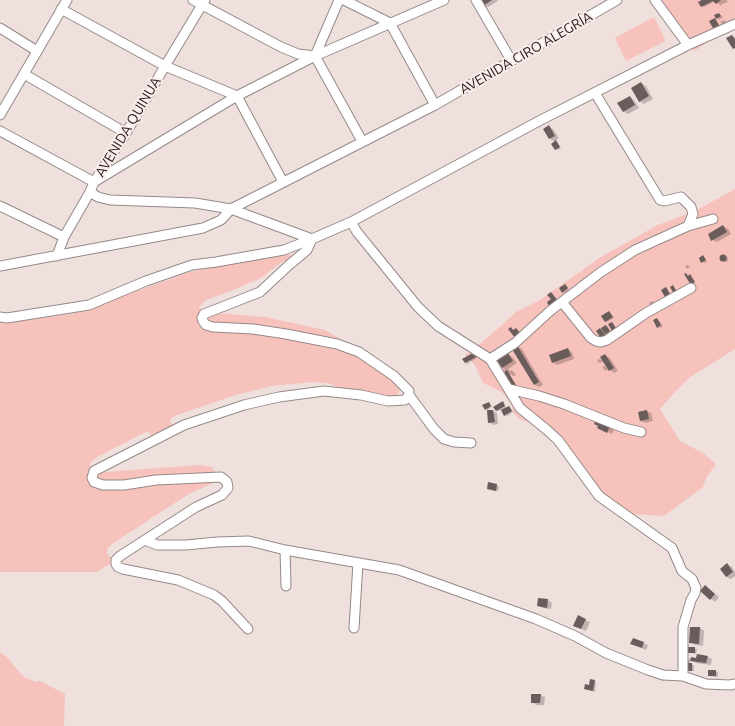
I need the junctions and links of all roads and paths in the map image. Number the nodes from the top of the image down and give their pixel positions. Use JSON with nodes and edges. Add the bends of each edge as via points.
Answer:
{"nodes":[{"id":1,"x":66,"y":0,"type":"edge"},
{"id":2,"x":193,"y":0,"type":"edge"},
{"id":3,"x":339,"y":0,"type":"edge"},
{"id":4,"x":344,"y":0,"type":"edge"},
{"id":5,"x":444,"y":0,"type":"edge"},
{"id":6,"x":476,"y":0,"type":"edge"},
{"id":7,"x":617,"y":0,"type":"edge"},
{"id":8,"x":655,"y":0,"type":"edge"},
{"id":9,"x":204,"y":2,"type":"edge"},
{"id":10,"x":61,"y":9,"type":"junction"},
{"id":11,"x":390,"y":23,"type":"junction"},
{"id":12,"x":735,"y":24,"type":"edge"},
{"id":13,"x":0,"y":28,"type":"edge"},
{"id":14,"x":688,"y":45,"type":"junction"},
{"id":15,"x":37,"y":51,"type":"junction"},
{"id":16,"x":315,"y":56,"type":"junction"},
{"id":17,"x":511,"y":60,"type":"junction"},
{"id":18,"x":165,"y":66,"type":"junction"},
{"id":19,"x":24,"y":74,"type":"junction"},
{"id":20,"x":595,"y":93,"type":"junction"},
{"id":21,"x":237,"y":96,"type":"junction"},
{"id":22,"x":435,"y":105,"type":"junction"},
{"id":23,"x":0,"y":115,"type":"edge"},
{"id":24,"x":0,"y":132,"type":"edge"},
{"id":25,"x":126,"y":133,"type":"junction"},
{"id":26,"x":362,"y":141,"type":"junction"},
{"id":27,"x":94,"y":182,"type":"junction"},
{"id":28,"x":283,"y":182,"type":"junction"},
{"id":29,"x":90,"y":192,"type":"junction"},
{"id":30,"x":0,"y":206,"type":"edge"},
{"id":31,"x":231,"y":209,"type":"junction"},
{"id":32,"x":713,"y":219,"type":"dead end"},
{"id":33,"x":351,"y":222,"type":"junction"},
{"id":34,"x":688,"y":226,"type":"junction"},
{"id":35,"x":64,"y":236,"type":"junction"},
{"id":36,"x":312,"y":239,"type":"junction"},
{"id":37,"x":57,"y":256,"type":"junction"},
{"id":38,"x":0,"y":266,"type":"edge"},
{"id":39,"x":691,"y":288,"type":"dead end"},
{"id":40,"x":562,"y":302,"type":"junction"},
{"id":41,"x":0,"y":317,"type":"edge"},
{"id":42,"x":490,"y":359,"type":"junction"},
{"id":43,"x":509,"y":389,"type":"junction"},
{"id":44,"x":409,"y":395,"type":"junction"},
{"id":45,"x":641,"y":432,"type":"dead end"},
{"id":46,"x":471,"y":443,"type":"dead end"},
{"id":47,"x":145,"y":540,"type":"junction"},
{"id":48,"x":285,"y":550,"type":"junction"},
{"id":49,"x":358,"y":564,"type":"junction"},
{"id":50,"x":286,"y":586,"type":"dead end"},
{"id":51,"x":354,"y":628,"type":"dead end"},
{"id":52,"x":248,"y":629,"type":"dead end"},
{"id":53,"x":682,"y":676,"type":"junction"},
{"id":54,"x":735,"y":684,"type":"edge"}],
"edges":[{"from":1,"to":10,"type":"street"},
{"from":2,"to":9,"type":"street"},
{"from":3,"to":16,"type":"street"},
{"from":4,"to":11,"type":"street"},
{"from":5,"to":11,"type":"street"},
{"from":6,"to":17,"type":"street"},
{"from":7,"to":17,"type":"street","name":"AVENIDA CIRO ALEGRÍA"},
{"from":8,"to":14,"type":"street"},
{"from":9,"to":16,"type":"street","via":[[281,47],[298,54]]},
{"from":9,"to":18,"type":"street","name":"AVENIDA QUINUA"},
{"from":10,"to":15,"type":"street"},
{"from":10,"to":18,"type":"street"},
{"from":11,"to":16,"type":"street"},
{"from":11,"to":22,"type":"street"},
{"from":12,"to":14,"type":"street"},
{"from":13,"to":15,"type":"street"},
{"from":14,"to":20,"type":"street"},
{"from":15,"to":19,"type":"street"},
{"from":16,"to":21,"type":"street"},
{"from":16,"to":26,"type":"street"},
{"from":17,"to":22,"type":"street","name":"AVENIDA CIRO ALEGRÍA"},
{"from":18,"to":21,"type":"street"},
{"from":18,"to":25,"type":"street","name":"AVENIDA QUINUA"},
{"from":19,"to":23,"type":"street"},
{"from":19,"to":25,"type":"street"},
{"from":20,"to":33,"type":"street"},
{"from":20,"to":34,"type":"street","via":[[660,200],[681,197],[691,207],[693,214]]},
{"from":21,"to":27,"type":"street"},
{"from":21,"to":28,"type":"street"},
{"from":22,"to":26,"type":"street","name":"AVENIDA CIRO ALEGRÍA"},
{"from":24,"to":27,"type":"street"},
{"from":25,"to":27,"type":"street","name":"AVENIDA QUINUA"},
{"from":26,"to":28,"type":"street","name":"AVENIDA CIRO ALEGRÍA"},
{"from":27,"to":29,"type":"street","name":"AVENIDA QUINUA"},
{"from":28,"to":31,"type":"street","name":"AVENIDA CIRO ALEGRÍA"},
{"from":29,"to":31,"type":"street","via":[[110,200],[195,203]]},
{"from":29,"to":35,"type":"street","name":"AVENIDA QUINUA"},
{"from":30,"to":35,"type":"street"},
{"from":31,"to":36,"type":"street"},
{"from":31,"to":37,"type":"street","name":"AVENIDA CIRO ALEGRÍA","via":[[221,220],[204,228]]},
{"from":32,"to":34,"type":"street"},
{"from":33,"to":36,"type":"street"},
{"from":33,"to":42,"type":"street","via":[[418,307],[438,326]]},
{"from":34,"to":40,"type":"street","via":[[635,250]]},
{"from":35,"to":37,"type":"street","name":"AVENIDA QUINUA"},
{"from":36,"to":41,"type":"street","via":[[284,250],[192,265],[89,305]]},
{"from":36,"to":44,"type":"street","via":[[307,250],[260,292],[204,314],[202,321],[213,327],[253,329],[337,344],[359,352],[394,376],[406,386]]},
{"from":37,"to":38,"type":"street","name":"AVENIDA CIRO ALEGRÍA"},
{"from":39,"to":40,"type":"street","via":[[601,342],[591,338]]},
{"from":40,"to":42,"type":"street","via":[[515,343]]},
{"from":42,"to":43,"type":"street"},
{"from":43,"to":45,"type":"street","via":[[564,404],[624,428]]},
{"from":43,"to":53,"type":"street","via":[[520,408],[558,440],[599,496],[668,544],[682,570],[692,579],[696,593],[691,600],[683,627]]},
{"from":44,"to":46,"type":"street","via":[[444,439]]},
{"from":44,"to":47,"type":"street","via":[[405,400],[388,401],[324,391],[258,402],[184,425],[94,471],[94,482],[103,485],[221,477],[227,482],[228,488],[222,495],[196,507]]},
{"from":47,"to":48,"type":"street","via":[[157,545],[249,541]]},
{"from":47,"to":52,"type":"street","via":[[120,556],[116,560],[118,567],[178,580],[214,595]]},
{"from":48,"to":49,"type":"street"},
{"from":48,"to":50,"type":"street"},
{"from":49,"to":51,"type":"street"},
{"from":49,"to":53,"type":"street","via":[[399,570],[536,619],[648,670],[663,675]]},
{"from":53,"to":54,"type":"street","via":[[706,684]]}]}
